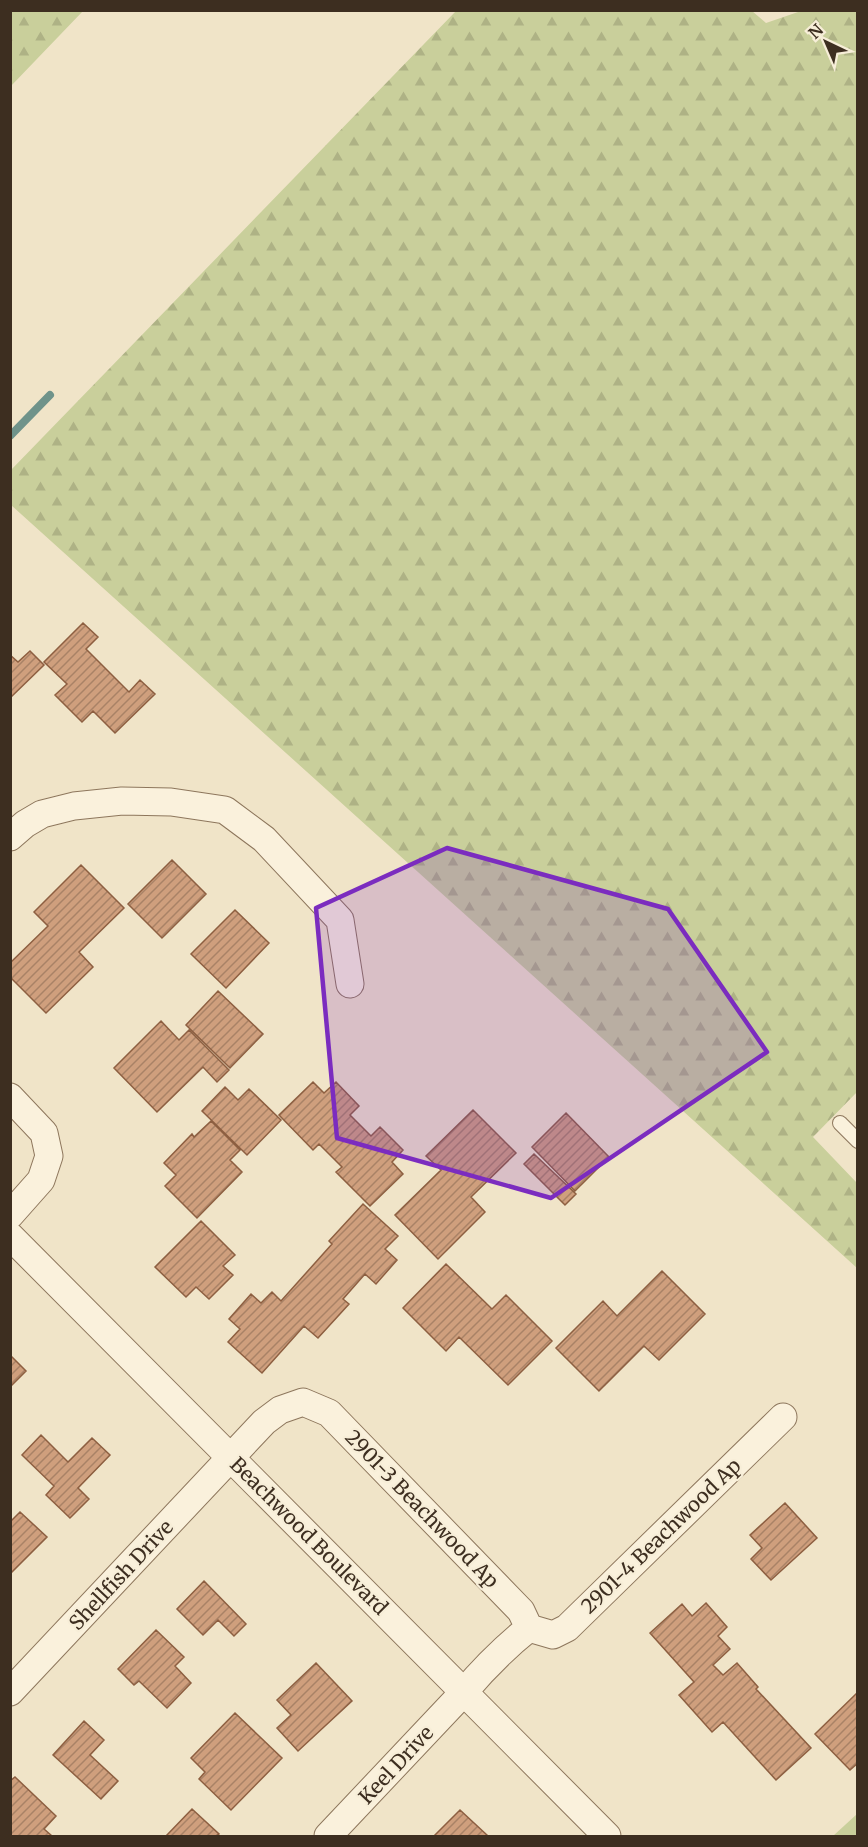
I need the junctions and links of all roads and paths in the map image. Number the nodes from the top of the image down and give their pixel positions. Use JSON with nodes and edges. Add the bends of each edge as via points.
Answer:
{"nodes":[{"id":1,"x":10,"y":837,"type":"edge"},
{"id":2,"x":350,"y":984,"type":"dead end"},
{"id":3,"x":10,"y":1097,"type":"edge"},
{"id":4,"x":840,"y":1123,"type":"dead end"},
{"id":5,"x":858,"y":1141,"type":"edge"},
{"id":6,"x":10,"y":1215,"type":"edge"},
{"id":7,"x":10,"y":1236,"type":"edge"},
{"id":8,"x":783,"y":1417,"type":"dead end"},
{"id":9,"x":231,"y":1458,"type":"junction"},
{"id":10,"x":530,"y":1628,"type":"junction"},
{"id":11,"x":10,"y":1692,"type":"edge"},
{"id":12,"x":464,"y":1693,"type":"junction"},
{"id":13,"x":328,"y":1836,"type":"edge"},
{"id":14,"x":607,"y":1836,"type":"edge"}],
"edges":[{"from":1,"to":2,"type":"street","via":[[42,814],[74,806],[122,801],[171,802],[225,810],[264,839],[340,920]]},
{"from":3,"to":6,"type":"street","via":[[44,1133],[49,1156],[41,1180]]},
{"from":4,"to":5,"type":"lane"},
{"from":7,"to":9,"type":"street","name":"Beachwood Boulevard"},
{"from":8,"to":10,"type":"street","name":"2901-4 Beachwood Ap","via":[[567,1628],[553,1635]]},
{"from":9,"to":10,"type":"street","name":"2901-3 Beachwood Ap","via":[[280,1410],[303,1402],[329,1413],[521,1611]]},
{"from":9,"to":11,"type":"street","name":"Shellfish Drive"},
{"from":9,"to":12,"type":"street","name":"Beachwood Boulevard"},
{"from":10,"to":12,"type":"street","via":[[483,1668]]},
{"from":12,"to":13,"type":"street","name":"Keel Drive"},
{"from":12,"to":14,"type":"street","name":"Beachwood Boulevard"}]}
